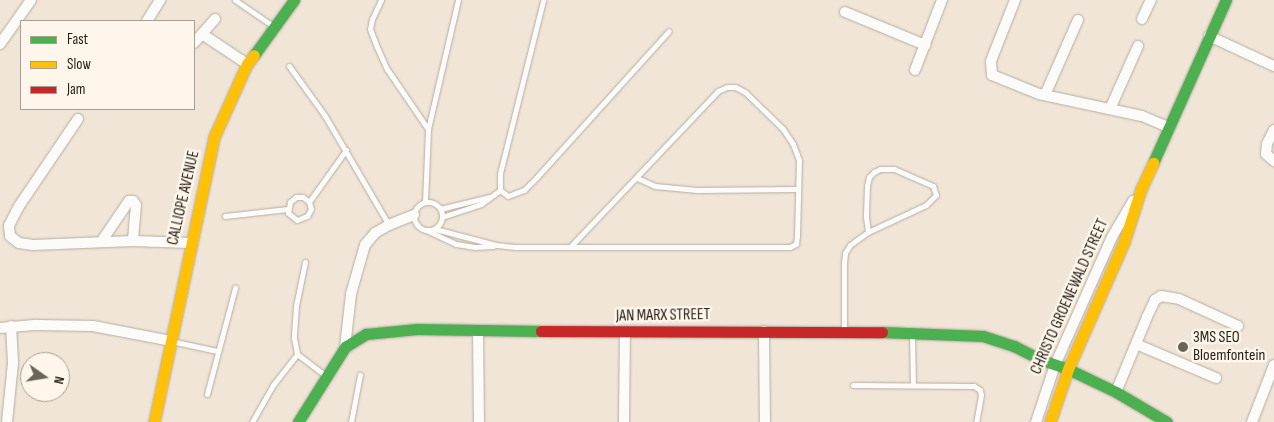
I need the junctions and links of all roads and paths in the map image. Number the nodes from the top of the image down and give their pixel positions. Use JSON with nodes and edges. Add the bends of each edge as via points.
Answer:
{"nodes":[{"id":1,"x":31,"y":0,"type":"edge"},
{"id":2,"x":160,"y":0,"type":"edge"},
{"id":3,"x":235,"y":0,"type":"edge"},
{"id":4,"x":294,"y":0,"type":"edge"},
{"id":5,"x":381,"y":0,"type":"edge"},
{"id":6,"x":458,"y":0,"type":"edge"},
{"id":7,"x":942,"y":0,"type":"edge"},
{"id":8,"x":1015,"y":0,"type":"edge"},
{"id":9,"x":1151,"y":0,"type":"edge"},
{"id":10,"x":1226,"y":0,"type":"edge"},
{"id":11,"x":543,"y":1,"type":"edge"},
{"id":12,"x":845,"y":12,"type":"dead end"},
{"id":13,"x":215,"y":19,"type":"dead end"},
{"id":14,"x":1142,"y":19,"type":"dead end"},
{"id":15,"x":148,"y":20,"type":"edge"},
{"id":16,"x":1078,"y":20,"type":"dead end"},
{"id":17,"x":273,"y":26,"type":"junction"},
{"id":18,"x":669,"y":32,"type":"dead end"},
{"id":19,"x":202,"y":34,"type":"junction"},
{"id":20,"x":1209,"y":36,"type":"junction"},
{"id":21,"x":195,"y":42,"type":"edge"},
{"id":22,"x":0,"y":44,"type":"edge"},
{"id":23,"x":924,"y":45,"type":"junction"},
{"id":24,"x":1138,"y":46,"type":"dead end"},
{"id":25,"x":247,"y":64,"type":"junction"},
{"id":26,"x":289,"y":66,"type":"dead end"},
{"id":27,"x":1274,"y":66,"type":"edge"},
{"id":28,"x":915,"y":70,"type":"dead end"},
{"id":29,"x":1045,"y":95,"type":"junction"},
{"id":30,"x":1110,"y":109,"type":"junction"},
{"id":31,"x":78,"y":120,"type":"dead end"},
{"id":32,"x":1168,"y":127,"type":"junction"},
{"id":33,"x":428,"y":129,"type":"junction"},
{"id":34,"x":1274,"y":130,"type":"edge"},
{"id":35,"x":346,"y":150,"type":"junction"},
{"id":36,"x":1274,"y":160,"type":"edge"},
{"id":37,"x":637,"y":178,"type":"junction"},
{"id":38,"x":798,"y":188,"type":"junction"},
{"id":39,"x":1141,"y":189,"type":"junction"},
{"id":40,"x":500,"y":190,"type":"junction"},
{"id":41,"x":489,"y":197,"type":"junction"},
{"id":42,"x":309,"y":202,"type":"junction"},
{"id":43,"x":425,"y":202,"type":"junction"},
{"id":44,"x":288,"y":209,"type":"junction"},
{"id":45,"x":440,"y":209,"type":"junction"},
{"id":46,"x":414,"y":215,"type":"junction"},
{"id":47,"x":225,"y":216,"type":"dead end"},
{"id":48,"x":442,"y":218,"type":"junction"},
{"id":49,"x":389,"y":225,"type":"junction"},
{"id":50,"x":435,"y":229,"type":"junction"},
{"id":51,"x":426,"y":230,"type":"junction"},
{"id":52,"x":868,"y":232,"type":"junction"},
{"id":53,"x":133,"y":241,"type":"junction"},
{"id":54,"x":101,"y":242,"type":"junction"},
{"id":55,"x":190,"y":243,"type":"junction"},
{"id":56,"x":496,"y":245,"type":"junction"},
{"id":57,"x":570,"y":247,"type":"junction"},
{"id":58,"x":305,"y":262,"type":"dead end"},
{"id":59,"x":235,"y":288,"type":"dead end"},
{"id":60,"x":11,"y":326,"type":"junction"},
{"id":61,"x":1238,"y":326,"type":"dead end"},
{"id":62,"x":0,"y":328,"type":"edge"},
{"id":63,"x":478,"y":330,"type":"junction"},
{"id":64,"x":844,"y":330,"type":"junction"},
{"id":65,"x":764,"y":331,"type":"junction"},
{"id":66,"x":912,"y":332,"type":"junction"},
{"id":67,"x":624,"y":333,"type":"junction"},
{"id":68,"x":171,"y":341,"type":"junction"},
{"id":69,"x":1136,"y":344,"type":"junction"},
{"id":70,"x":345,"y":347,"type":"junction"},
{"id":71,"x":217,"y":351,"type":"junction"},
{"id":72,"x":297,"y":354,"type":"junction"},
{"id":73,"x":1055,"y":365,"type":"junction"},
{"id":74,"x":1274,"y":365,"type":"edge"},
{"id":75,"x":1068,"y":369,"type":"junction"},
{"id":76,"x":360,"y":375,"type":"dead end"},
{"id":77,"x":326,"y":376,"type":"junction"},
{"id":78,"x":1216,"y":378,"type":"dead end"},
{"id":79,"x":853,"y":385,"type":"dead end"},
{"id":80,"x":913,"y":385,"type":"junction"},
{"id":81,"x":1116,"y":392,"type":"junction"},
{"id":82,"x":207,"y":394,"type":"dead end"},
{"id":83,"x":7,"y":422,"type":"edge"},
{"id":84,"x":154,"y":422,"type":"edge"},
{"id":85,"x":252,"y":422,"type":"edge"},
{"id":86,"x":298,"y":422,"type":"edge"},
{"id":87,"x":351,"y":422,"type":"edge"},
{"id":88,"x":478,"y":422,"type":"edge"},
{"id":89,"x":624,"y":422,"type":"edge"},
{"id":90,"x":765,"y":422,"type":"edge"},
{"id":91,"x":976,"y":422,"type":"edge"},
{"id":92,"x":1036,"y":422,"type":"edge"},
{"id":93,"x":1050,"y":422,"type":"edge"},
{"id":94,"x":1167,"y":422,"type":"edge"},
{"id":95,"x":1252,"y":422,"type":"edge"}],
"edges":[{"from":1,"to":22,"type":"street"},
{"from":2,"to":15,"type":"street"},
{"from":3,"to":17,"type":"lane"},
{"from":4,"to":17,"type":"street","name":"CALLIOPE AVENUE"},
{"from":5,"to":33,"type":"lane","via":[[370,30],[376,47]]},
{"from":6,"to":33,"type":"lane"},
{"from":7,"to":23,"type":"street"},
{"from":8,"to":29,"type":"street","via":[[991,61],[992,75]]},
{"from":9,"to":14,"type":"street"},
{"from":10,"to":20,"type":"street","name":"CHRISTO GROENEWALD STREET"},
{"from":11,"to":40,"type":"lane","via":[[502,160]]},
{"from":12,"to":23,"type":"street"},
{"from":13,"to":19,"type":"street"},
{"from":16,"to":29,"type":"street"},
{"from":17,"to":25,"type":"street","name":"CALLIOPE AVENUE"},
{"from":18,"to":40,"type":"lane","via":[[524,190],[508,196]]},
{"from":19,"to":21,"type":"street"},
{"from":19,"to":25,"type":"street"},
{"from":20,"to":27,"type":"street"},
{"from":20,"to":32,"type":"street","name":"CHRISTO GROENEWALD STREET"},
{"from":23,"to":28,"type":"street"},
{"from":24,"to":30,"type":"street"},
{"from":25,"to":55,"type":"street","name":"CALLIOPE AVENUE","via":[[214,137]]},
{"from":26,"to":35,"type":"lane"},
{"from":29,"to":30,"type":"street"},
{"from":30,"to":32,"type":"street","via":[[1142,116]]},
{"from":31,"to":54,"type":"street","via":[[19,206],[8,231],[14,240],[24,244]]},
{"from":32,"to":39,"type":"street","name":"CHRISTO GROENEWALD STREET"},
{"from":33,"to":43,"type":"lane"},
{"from":34,"to":36,"type":"street","via":[[1266,154]]},
{"from":35,"to":42,"type":"lane"},
{"from":35,"to":49,"type":"lane"},
{"from":37,"to":38,"type":"lane","via":[[655,186],[697,190]]},
{"from":37,"to":38,"type":"lane","via":[[718,91],[736,87],[759,103],[794,144],[799,160]]},
{"from":37,"to":57,"type":"lane"},
{"from":38,"to":57,"type":"lane","via":[[794,246]]},
{"from":39,"to":73,"type":"street","name":"CHRISTO GROENEWALD STREET","via":[[1112,237]]},
{"from":39,"to":75,"type":"street","name":"CHRISTO GROENEWALD STREET","via":[[1124,242]]},
{"from":40,"to":41,"type":"lane"},
{"from":41,"to":45,"type":"lane"},
{"from":41,"to":48,"type":"lane","via":[[481,204]]},
{"from":42,"to":44,"type":"lane","via":[[303,197],[296,197]]},
{"from":42,"to":44,"type":"lane","via":[[310,213],[301,220],[290,216]]},
{"from":43,"to":45,"type":"lane","via":[[434,203]]},
{"from":43,"to":46,"type":"lane","via":[[417,207]]},
{"from":44,"to":47,"type":"lane"},
{"from":45,"to":48,"type":"lane"},
{"from":46,"to":49,"type":"street"},
{"from":46,"to":51,"type":"lane","via":[[416,223]]},
{"from":48,"to":50,"type":"lane"},
{"from":49,"to":70,"type":"street","via":[[375,233],[365,245],[351,294]]},
{"from":50,"to":51,"type":"lane"},
{"from":50,"to":56,"type":"lane"},
{"from":51,"to":56,"type":"lane","via":[[461,245]]},
{"from":52,"to":52,"type":"lane","via":[[926,205],[936,195],[933,186],[894,168],[874,172],[867,186]]},
{"from":52,"to":64,"type":"lane","via":[[856,239],[845,253]]},
{"from":53,"to":54,"type":"street"},
{"from":53,"to":54,"type":"street","via":[[136,206],[129,201]]},
{"from":53,"to":55,"type":"street"},
{"from":55,"to":68,"type":"street","name":"CALLIOPE AVENUE"},
{"from":56,"to":57,"type":"lane"},
{"from":58,"to":72,"type":"lane","via":[[294,322]]},
{"from":59,"to":71,"type":"lane"},
{"from":60,"to":62,"type":"street"},
{"from":60,"to":68,"type":"street","via":[[93,326]]},
{"from":60,"to":83,"type":"street","via":[[13,363]]},
{"from":61,"to":69,"type":"street","via":[[1178,299],[1161,296],[1155,300]]},
{"from":63,"to":67,"type":"street","name":"JAN MARX STREET"},
{"from":63,"to":70,"type":"street","name":"JAN MARX STREET","via":[[392,330],[366,334]]},
{"from":63,"to":88,"type":"street"},
{"from":64,"to":65,"type":"street","name":"JAN MARX STREET"},
{"from":64,"to":66,"type":"street","name":"JAN MARX STREET"},
{"from":65,"to":67,"type":"street","name":"JAN MARX STREET"},
{"from":65,"to":90,"type":"street"},
{"from":66,"to":73,"type":"street","name":"JAN MARX STREET","via":[[983,336]]},
{"from":66,"to":80,"type":"lane"},
{"from":67,"to":89,"type":"street"},
{"from":68,"to":71,"type":"lane"},
{"from":68,"to":84,"type":"street","name":"CALLIOPE AVENUE"},
{"from":69,"to":78,"type":"street"},
{"from":69,"to":81,"type":"street"},
{"from":70,"to":77,"type":"street","name":"JAN MARX STREET"},
{"from":71,"to":82,"type":"lane"},
{"from":72,"to":77,"type":"lane"},
{"from":72,"to":85,"type":"lane","via":[[273,385]]},
{"from":73,"to":75,"type":"street","name":"JAN MARX STREET"},
{"from":73,"to":92,"type":"street","name":"CHRISTO GROENEWALD STREET"},
{"from":74,"to":95,"type":"street"},
{"from":75,"to":81,"type":"street","name":"JAN MARX STREET"},
{"from":75,"to":93,"type":"street","name":"CHRISTO GROENEWALD STREET"},
{"from":76,"to":87,"type":"lane"},
{"from":77,"to":86,"type":"street","name":"JAN MARX STREET"},
{"from":79,"to":80,"type":"lane"},
{"from":80,"to":91,"type":"lane","via":[[978,387],[981,395]]},
{"from":81,"to":94,"type":"street","name":"JAN MARX STREET"}]}
